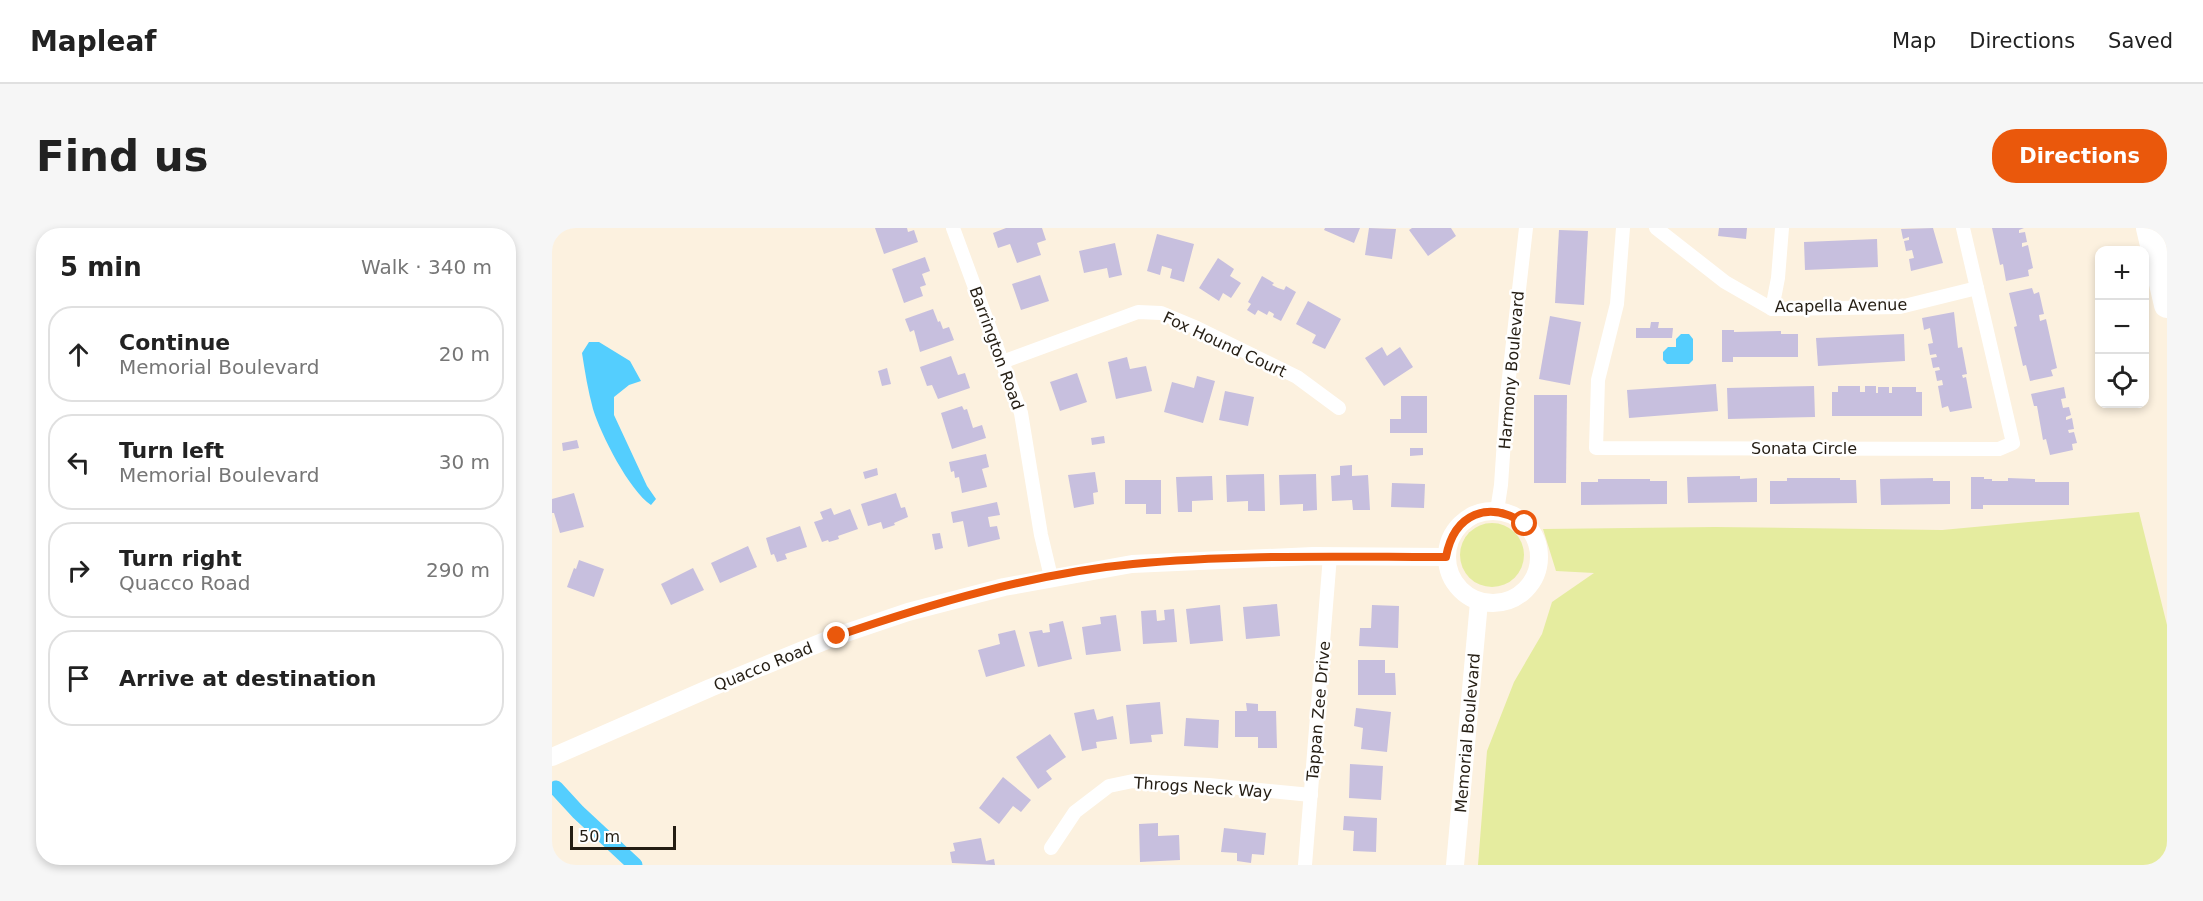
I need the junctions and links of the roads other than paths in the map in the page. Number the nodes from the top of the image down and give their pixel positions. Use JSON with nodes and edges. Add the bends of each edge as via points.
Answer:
{"nodes":[{"id":1,"x":953,"y":228,"type":"edge"},
{"id":2,"x":1526,"y":228,"type":"edge"},
{"id":3,"x":1623,"y":228,"type":"edge"},
{"id":4,"x":1656,"y":228,"type":"edge"},
{"id":5,"x":1782,"y":228,"type":"edge"},
{"id":6,"x":1963,"y":228,"type":"edge"},
{"id":7,"x":2149,"y":228,"type":"edge"},
{"id":8,"x":1977,"y":288,"type":"junction"},
{"id":9,"x":2167,"y":305,"type":"edge"},
{"id":10,"x":1772,"y":309,"type":"junction"},
{"id":11,"x":1002,"y":362,"type":"junction"},
{"id":12,"x":1339,"y":408,"type":"dead end"},
{"id":13,"x":1497,"y":511,"type":"junction"},
{"id":14,"x":1330,"y":556,"type":"junction"},
{"id":15,"x":1446,"y":557,"type":"junction"},
{"id":16,"x":1051,"y":577,"type":"junction"},
{"id":17,"x":1479,"y":602,"type":"junction"},
{"id":18,"x":552,"y":757,"type":"edge"},
{"id":19,"x":1311,"y":795,"type":"junction"},
{"id":20,"x":1051,"y":848,"type":"dead end"},
{"id":21,"x":1305,"y":865,"type":"edge"},
{"id":22,"x":1455,"y":865,"type":"edge"}],
"edges":[{"from":1,"to":11,"type":"street","name":"Barrington Road"},
{"from":2,"to":13,"type":"street","name":"Harmony Boulevard"},
{"from":3,"to":8,"type":"street","name":"Sonata Circle","via":[[1617,304],[1598,380],[1596,448],[1999,449],[2013,443]]},
{"from":4,"to":10,"type":"street","name":"Acapella Avenue","via":[[1725,282]]},
{"from":5,"to":10,"type":"street"},
{"from":6,"to":8,"type":"street","name":"Sonata Circle"},
{"from":7,"to":9,"type":"highway"},
{"from":8,"to":10,"type":"street","name":"Acapella Avenue","via":[[1900,307]]},
{"from":11,"to":12,"type":"street","name":"Fox Hound Court","via":[[1138,312],[1161,312],[1297,377]]},
{"from":11,"to":16,"type":"street","name":"Barrington Road","via":[[1021,413]]},
{"from":13,"to":15,"type":"street","via":[[1482,512],[1456,528]]},
{"from":13,"to":17,"type":"street","via":[[1512,515],[1534,536],[1538,567],[1533,581],[1509,601]]},
{"from":14,"to":15,"type":"street","name":"Quacco Road"},
{"from":14,"to":16,"type":"street","name":"Quacco Road","via":[[1132,564]]},
{"from":14,"to":19,"type":"street","name":"Tappan Zee Drive"},
{"from":15,"to":17,"type":"street","via":[[1455,584]]},
{"from":16,"to":18,"type":"street","name":"Quacco Road","via":[[908,612],[837,636]]},
{"from":17,"to":22,"type":"street","name":"Memorial Boulevard"},
{"from":19,"to":20,"type":"street","name":"Throgs Neck Way","via":[[1133,781],[1109,786],[1075,812]]},
{"from":19,"to":21,"type":"street","name":"Tappan Zee Drive"}]}
